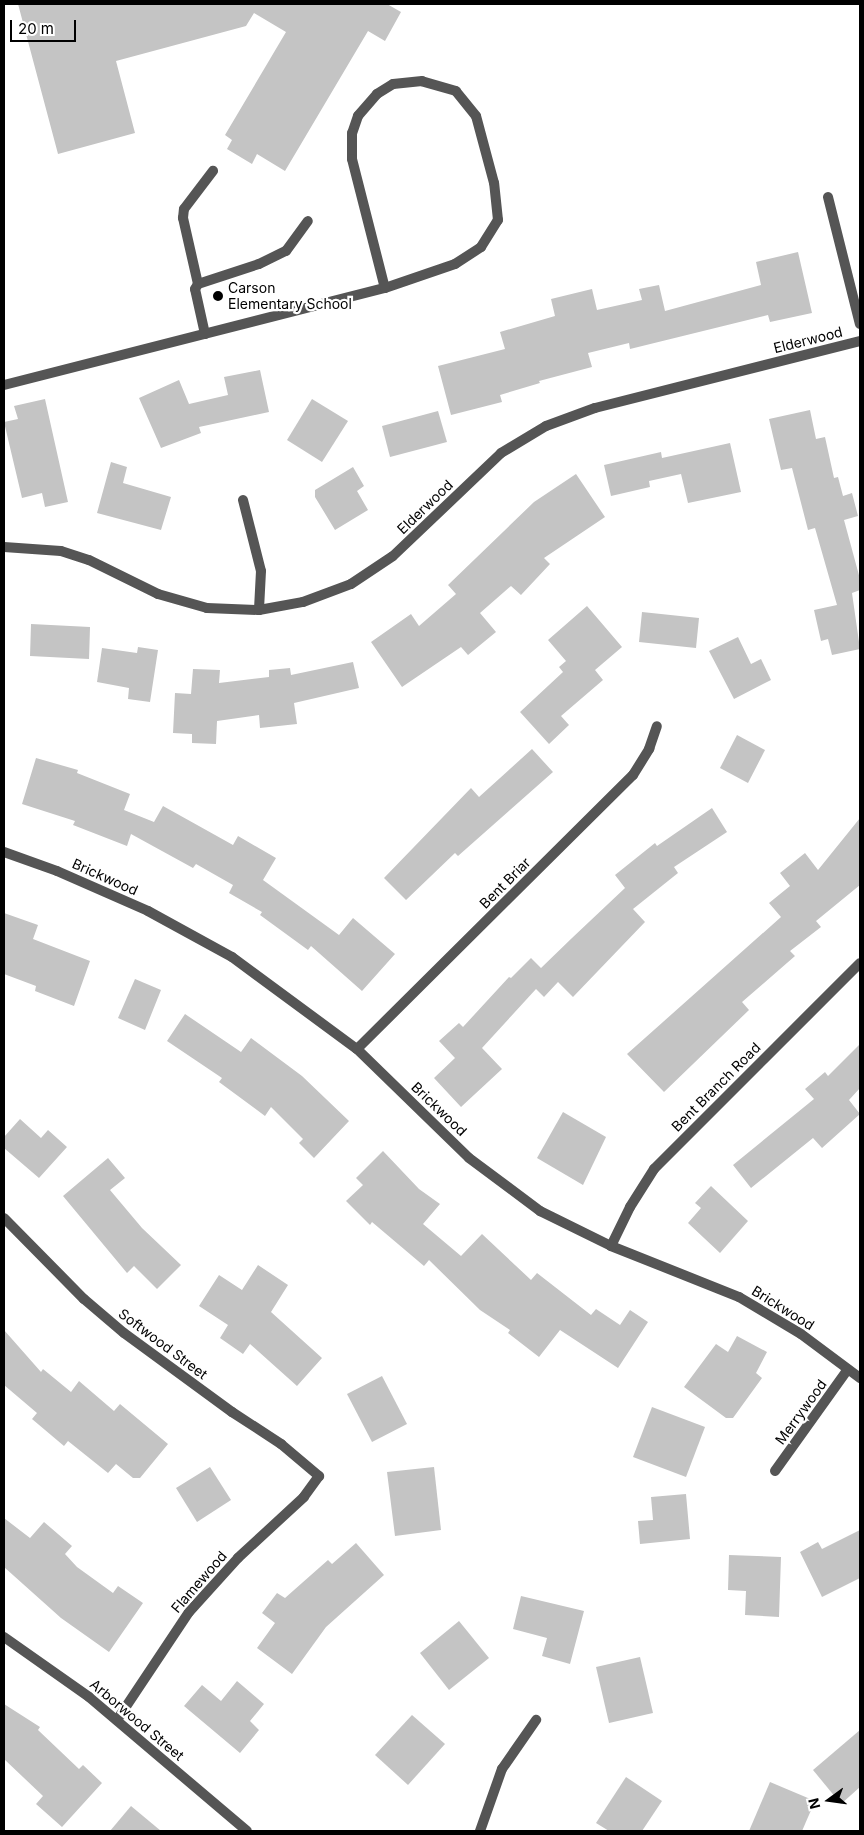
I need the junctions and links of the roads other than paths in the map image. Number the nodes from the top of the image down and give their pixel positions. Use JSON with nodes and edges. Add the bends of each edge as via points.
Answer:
{"nodes":[{"id":1,"x":213,"y":171,"type":"dead end"},
{"id":2,"x":828,"y":197,"type":"dead end"},
{"id":3,"x":308,"y":220,"type":"dead end"},
{"id":4,"x":198,"y":284,"type":"junction"},
{"id":5,"x":385,"y":288,"type":"junction"},
{"id":6,"x":860,"y":324,"type":"edge"},
{"id":7,"x":205,"y":334,"type":"junction"},
{"id":8,"x":860,"y":341,"type":"edge"},
{"id":9,"x":4,"y":385,"type":"edge"},
{"id":10,"x":243,"y":500,"type":"dead end"},
{"id":11,"x":4,"y":547,"type":"edge"},
{"id":12,"x":259,"y":610,"type":"junction"},
{"id":13,"x":657,"y":726,"type":"dead end"},
{"id":14,"x":4,"y":852,"type":"edge"},
{"id":15,"x":860,"y":963,"type":"edge"},
{"id":16,"x":357,"y":1049,"type":"junction"},
{"id":17,"x":4,"y":1218,"type":"edge"},
{"id":18,"x":611,"y":1246,"type":"junction"},
{"id":19,"x":848,"y":1369,"type":"junction"},
{"id":20,"x":860,"y":1378,"type":"edge"},
{"id":21,"x":775,"y":1471,"type":"dead end"},
{"id":22,"x":319,"y":1476,"type":"joint"},
{"id":23,"x":4,"y":1637,"type":"edge"},
{"id":24,"x":117,"y":1720,"type":"junction"},
{"id":25,"x":536,"y":1720,"type":"dead end"},
{"id":26,"x":247,"y":1831,"type":"edge"},
{"id":27,"x":480,"y":1831,"type":"edge"}],
"edges":[{"from":1,"to":4,"type":"street","via":[[184,209],[183,218]]},
{"from":2,"to":6,"type":"street"},
{"from":3,"to":4,"type":"street","via":[[286,251],[259,264]]},
{"from":4,"to":7,"type":"street","via":[[195,289]]},
{"from":5,"to":5,"type":"street","via":[[455,264],[481,247],[498,220],[494,183],[476,116],[456,91],[422,81],[392,84],[378,94],[358,116],[352,133],[352,159]]},
{"from":5,"to":7,"type":"street"},
{"from":7,"to":9,"type":"street"},
{"from":8,"to":12,"type":"street","name":"Elderwood","via":[[595,408],[546,426],[501,453],[394,556],[373,571],[327,594]]},
{"from":10,"to":12,"type":"street","via":[[261,572]]},
{"from":11,"to":12,"type":"street","name":"Elderwood","via":[[61,551],[182,602],[232,610]]},
{"from":13,"to":16,"type":"street","name":"Bent Briar","via":[[650,749],[633,775]]},
{"from":14,"to":16,"type":"street","name":"Brickwood","via":[[58,871],[190,932],[247,968]]},
{"from":15,"to":18,"type":"street","name":"Bent Branch Road","via":[[654,1168]]},
{"from":16,"to":18,"type":"street","name":"Brickwood","via":[[469,1158],[509,1190],[540,1211]]},
{"from":17,"to":22,"type":"street","name":"Softwood Street","via":[[78,1293],[124,1333],[281,1444]]},
{"from":18,"to":19,"type":"street","name":"Brickwood","via":[[739,1297],[801,1334]]},
{"from":19,"to":20,"type":"street","name":"Brickwood"},
{"from":19,"to":21,"type":"street","name":"Merrywood"},
{"from":22,"to":24,"type":"street","name":"Flamewood","via":[[304,1497],[238,1558],[188,1612]]},
{"from":23,"to":24,"type":"street","name":"Arborwood Street"},
{"from":24,"to":26,"type":"street","name":"Arborwood Street"},
{"from":25,"to":27,"type":"street","via":[[502,1769]]}]}
